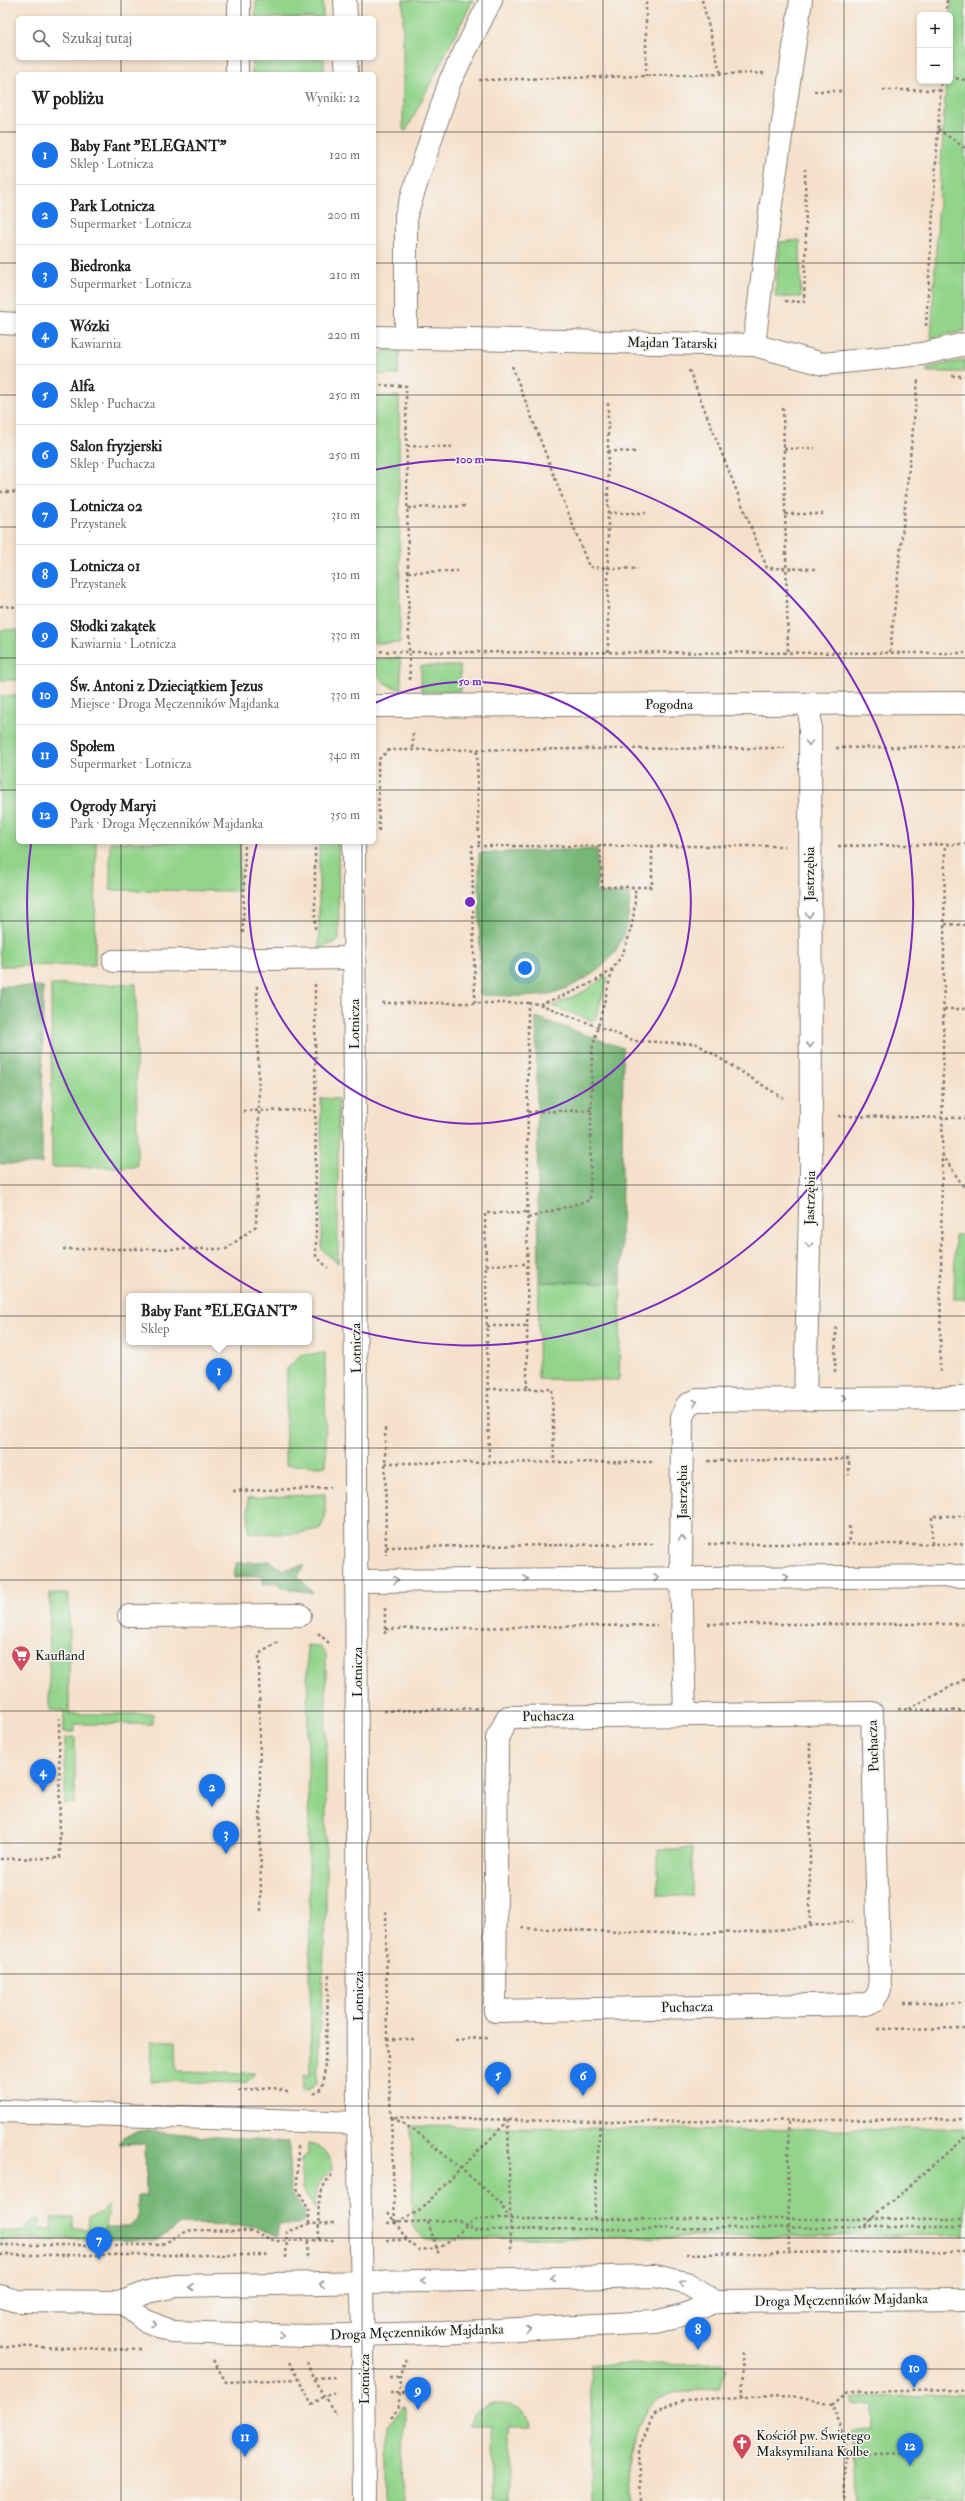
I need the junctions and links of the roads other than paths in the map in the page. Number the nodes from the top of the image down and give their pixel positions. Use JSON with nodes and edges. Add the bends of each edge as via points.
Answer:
{"nodes":[{"id":1,"x":239,"y":0,"type":"edge"},
{"id":2,"x":345,"y":0,"type":"edge"},
{"id":3,"x":491,"y":0,"type":"edge"},
{"id":4,"x":801,"y":0,"type":"edge"},
{"id":5,"x":239,"y":16,"type":"edge"},
{"id":6,"x":346,"y":16,"type":"edge"},
{"id":7,"x":237,"y":60,"type":"edge"},
{"id":8,"x":346,"y":60,"type":"edge"},
{"id":9,"x":237,"y":72,"type":"edge"},
{"id":10,"x":347,"y":72,"type":"edge"},
{"id":11,"x":0,"y":323,"type":"edge"},
{"id":12,"x":16,"y":324,"type":"edge"},
{"id":13,"x":376,"y":337,"type":"edge"},
{"id":14,"x":406,"y":337,"type":"junction"},
{"id":15,"x":965,"y":344,"type":"edge"},
{"id":16,"x":754,"y":345,"type":"junction"},
{"id":17,"x":965,"y":703,"type":"edge"},
{"id":18,"x":810,"y":704,"type":"junction"},
{"id":19,"x":376,"y":706,"type":"edge"},
{"id":20,"x":354,"y":844,"type":"edge"},
{"id":21,"x":354,"y":958,"type":"junction"},
{"id":22,"x":114,"y":961,"type":"dead end"},
{"id":23,"x":805,"y":1397,"type":"junction"},
{"id":24,"x":965,"y":1398,"type":"edge"},
{"id":25,"x":965,"y":1576,"type":"edge"},
{"id":26,"x":681,"y":1577,"type":"junction"},
{"id":27,"x":357,"y":1581,"type":"junction"},
{"id":28,"x":300,"y":1615,"type":"dead end"},
{"id":29,"x":129,"y":1616,"type":"dead end"},
{"id":30,"x":685,"y":1715,"type":"junction"},
{"id":31,"x":0,"y":2111,"type":"edge"},
{"id":32,"x":358,"y":2123,"type":"junction"},
{"id":33,"x":361,"y":2283,"type":"junction"},
{"id":34,"x":965,"y":2299,"type":"edge"},
{"id":35,"x":6,"y":2301,"type":"edge"},
{"id":36,"x":716,"y":2301,"type":"junction"},
{"id":37,"x":122,"y":2302,"type":"junction"},
{"id":38,"x":363,"y":2334,"type":"junction"},
{"id":39,"x":364,"y":2501,"type":"edge"}],
"edges":[{"from":1,"to":5,"type":"street"},
{"from":2,"to":6,"type":"street"},
{"from":3,"to":14,"type":"street","via":[[450,81],[406,215]]},
{"from":4,"to":16,"type":"street"},
{"from":7,"to":9,"type":"street"},
{"from":8,"to":10,"type":"street"},
{"from":11,"to":12,"type":"street"},
{"from":13,"to":14,"type":"street","name":"Majdan Tatarski"},
{"from":14,"to":16,"type":"street","name":"Majdan Tatarski"},
{"from":15,"to":16,"type":"street","name":"Majdan Tatarski","via":[[922,354],[823,364]]},
{"from":17,"to":18,"type":"street","name":"Pogodna"},
{"from":18,"to":19,"type":"street","name":"Pogodna"},
{"from":18,"to":23,"type":"street","name":"Jastrzębia","one_way":true,"via":[[811,1172]]},
{"from":20,"to":21,"type":"street","name":"Lotnicza"},
{"from":21,"to":22,"type":"street"},
{"from":21,"to":27,"type":"street","name":"Lotnicza"},
{"from":23,"to":24,"type":"street","one_way":true},
{"from":26,"to":23,"type":"street","name":"Jastrzębia","one_way":true,"via":[[682,1417],[687,1405],[697,1400]]},
{"from":26,"to":25,"type":"street","one_way":true},
{"from":27,"to":26,"type":"street","one_way":true},
{"from":26,"to":30,"type":"street"},
{"from":27,"to":32,"type":"street","name":"Lotnicza"},
{"from":28,"to":29,"type":"street"},
{"from":30,"to":30,"type":"street","name":"Puchacza","via":[[508,1717],[497,1738],[495,2011],[859,2004],[874,2000],[880,1990],[872,1713]]},
{"from":31,"to":32,"type":"street"},
{"from":32,"to":33,"type":"street","name":"Lotnicza"},
{"from":36,"to":33,"type":"street","one_way":true,"via":[[686,2283],[655,2276]]},
{"from":33,"to":37,"type":"street","one_way":true,"via":[[176,2286],[148,2292]]},
{"from":33,"to":38,"type":"street","name":"Lotnicza"},
{"from":34,"to":36,"type":"street","name":"Droga Męczenników Majdanka"},
{"from":35,"to":37,"type":"street"},
{"from":38,"to":36,"type":"street","name":"Droga Męczenników Majdanka","one_way":true,"via":[[470,2332],[654,2322],[684,2316]]},
{"from":37,"to":38,"type":"street","name":"Droga Męczenników Majdanka","one_way":true,"via":[[144,2320],[172,2332],[304,2336]]},
{"from":38,"to":39,"type":"street","name":"Lotnicza"}]}
